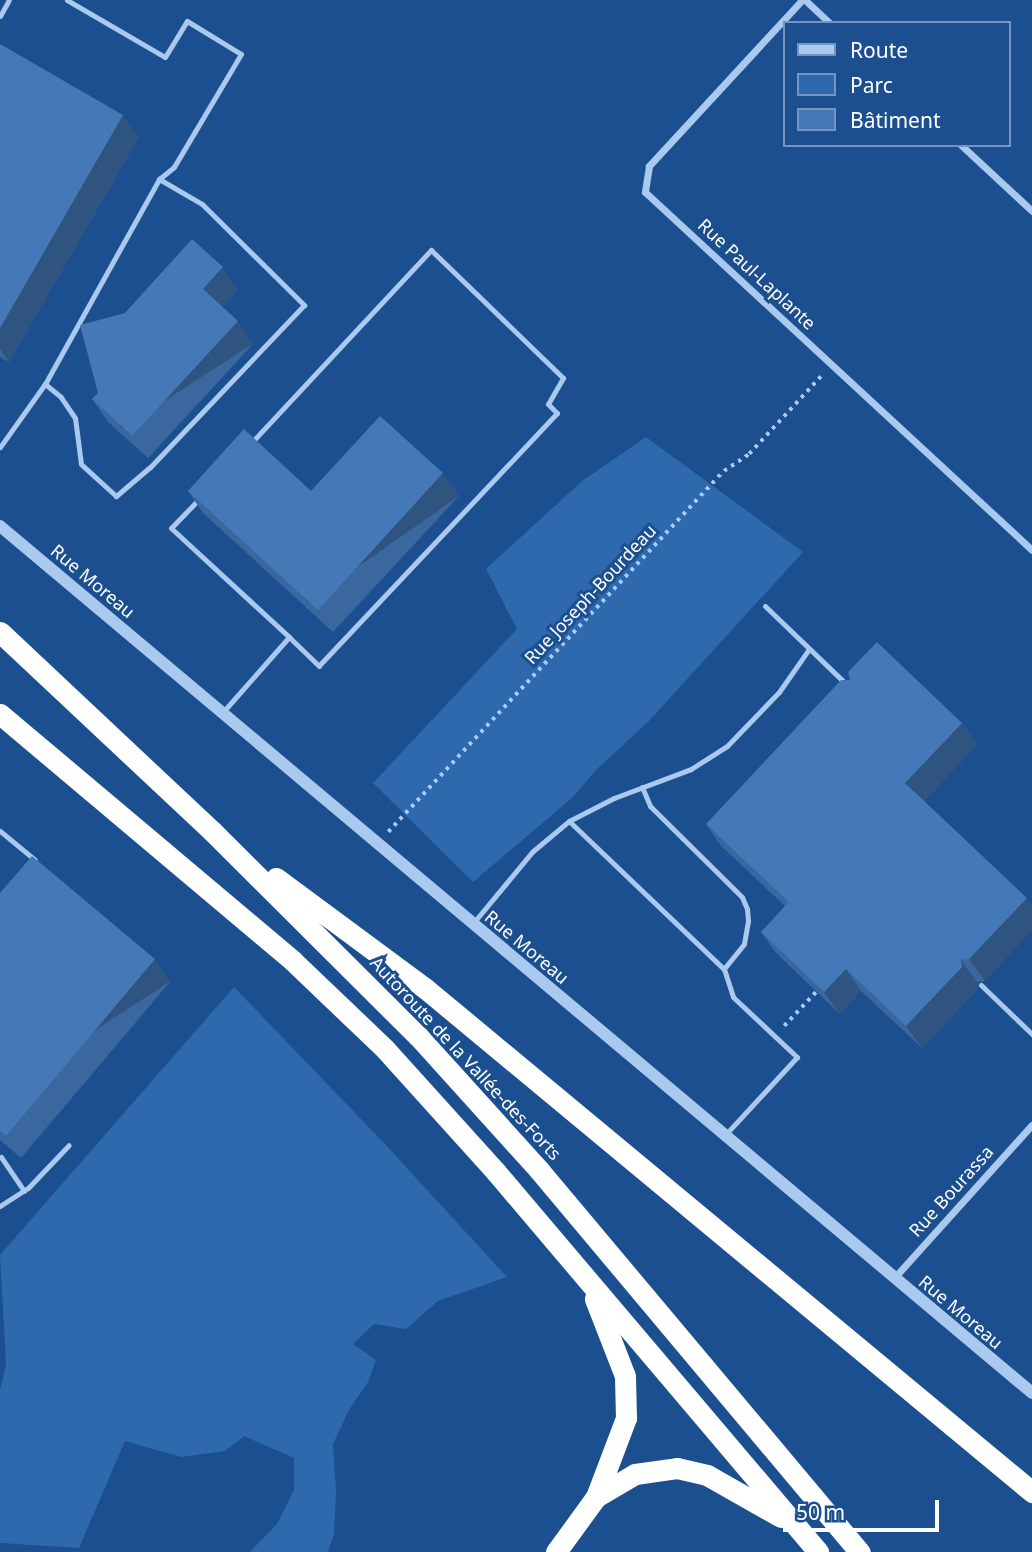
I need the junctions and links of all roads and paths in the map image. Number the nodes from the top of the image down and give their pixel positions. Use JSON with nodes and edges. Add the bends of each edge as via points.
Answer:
{"nodes":[{"id":1,"x":9,"y":0,"type":"edge"},
{"id":2,"x":67,"y":0,"type":"edge"},
{"id":3,"x":804,"y":0,"type":"edge"},
{"id":4,"x":0,"y":16,"type":"edge"},
{"id":5,"x":784,"y":21,"type":"edge"},
{"id":6,"x":828,"y":21,"type":"edge"},
{"id":7,"x":783,"y":22,"type":"edge"},
{"id":8,"x":963,"y":147,"type":"edge"},
{"id":9,"x":159,"y":179,"type":"junction"},
{"id":10,"x":1032,"y":211,"type":"edge"},
{"id":11,"x":820,"y":377,"type":"dead end"},
{"id":12,"x":45,"y":384,"type":"junction"},
{"id":13,"x":0,"y":447,"type":"edge"},
{"id":14,"x":246,"y":448,"type":"edge"},
{"id":15,"x":209,"y":488,"type":"edge"},
{"id":16,"x":0,"y":526,"type":"edge"},
{"id":17,"x":1032,"y":550,"type":"edge"},
{"id":18,"x":765,"y":606,"type":"dead end"},
{"id":19,"x":0,"y":632,"type":"edge"},
{"id":20,"x":289,"y":637,"type":"junction"},
{"id":21,"x":809,"y":649,"type":"junction"},
{"id":22,"x":852,"y":690,"type":"edge"},
{"id":23,"x":222,"y":713,"type":"junction"},
{"id":24,"x":0,"y":714,"type":"edge"},
{"id":25,"x":642,"y":787,"type":"junction"},
{"id":26,"x":569,"y":821,"type":"junction"},
{"id":27,"x":0,"y":831,"type":"edge"},
{"id":28,"x":212,"y":831,"type":"junction"},
{"id":29,"x":384,"y":836,"type":"dead end"},
{"id":30,"x":27,"y":871,"type":"edge"},
{"id":31,"x":472,"y":924,"type":"junction"},
{"id":32,"x":724,"y":969,"type":"junction"},
{"id":33,"x":981,"y":985,"type":"dead end"},
{"id":34,"x":816,"y":992,"type":"edge"},
{"id":35,"x":794,"y":1015,"type":"dead end"},
{"id":36,"x":1032,"y":1034,"type":"edge"},
{"id":37,"x":1032,"y":1125,"type":"edge"},
{"id":38,"x":724,"y":1136,"type":"junction"},
{"id":39,"x":69,"y":1145,"type":"dead end"},
{"id":40,"x":1,"y":1157,"type":"edge"},
{"id":41,"x":24,"y":1191,"type":"junction"},
{"id":42,"x":0,"y":1206,"type":"edge"},
{"id":43,"x":585,"y":1276,"type":"junction"},
{"id":44,"x":894,"y":1278,"type":"junction"},
{"id":45,"x":1032,"y":1393,"type":"edge"},
{"id":46,"x":1032,"y":1492,"type":"edge"},
{"id":47,"x":596,"y":1497,"type":"junction"},
{"id":48,"x":795,"y":1525,"type":"junction"},
{"id":49,"x":556,"y":1552,"type":"edge"},
{"id":50,"x":818,"y":1552,"type":"edge"},
{"id":51,"x":860,"y":1552,"type":"edge"}],
"edges":[{"from":1,"to":4,"type":"lane"},
{"from":2,"to":9,"type":"lane","via":[[166,57],[187,21],[241,54],[174,167]]},
{"from":3,"to":5,"type":"street","name":"Rue Paul-Laplante"},
{"from":3,"to":6,"type":"street"},
{"from":7,"to":17,"type":"street","name":"Rue Paul-Laplante","via":[[649,166],[645,192]]},
{"from":8,"to":10,"type":"street"},
{"from":9,"to":12,"type":"lane"},
{"from":9,"to":12,"type":"lane","via":[[202,204],[304,305],[150,467],[116,496],[80,464],[75,418]]},
{"from":11,"to":29,"type":"path","name":"Rue Joseph-Bourdeau","via":[[749,454],[724,471]]},
{"from":12,"to":13,"type":"lane"},
{"from":14,"to":20,"type":"lane","via":[[431,250],[563,377],[548,404],[557,413],[319,666]]},
{"from":15,"to":20,"type":"lane","via":[[172,528]]},
{"from":16,"to":23,"type":"street","name":"Rue Moreau"},
{"from":18,"to":21,"type":"lane"},
{"from":19,"to":28,"type":"highway","name":"Autoroute de la Vallée-des-Forts"},
{"from":20,"to":23,"type":"lane"},
{"from":21,"to":22,"type":"lane"},
{"from":21,"to":25,"type":"lane","via":[[779,692],[727,746],[691,769]]},
{"from":23,"to":31,"type":"street","name":"Rue Moreau"},
{"from":24,"to":43,"type":"highway","via":[[359,1022],[461,1131]]},
{"from":25,"to":26,"type":"lane"},
{"from":25,"to":32,"type":"lane","via":[[650,806],[742,897],[748,921],[744,944]]},
{"from":26,"to":31,"type":"lane","via":[[533,851]]},
{"from":26,"to":32,"type":"lane"},
{"from":27,"to":30,"type":"lane","via":[[36,860]]},
{"from":28,"to":46,"type":"highway","via":[[426,989]]},
{"from":28,"to":51,"type":"highway","name":"Autoroute de la Vallée-des-Forts","via":[[477,1100]]},
{"from":31,"to":38,"type":"street","name":"Rue Moreau"},
{"from":32,"to":38,"type":"lane","via":[[733,997],[796,1058]]},
{"from":33,"to":36,"type":"lane"},
{"from":34,"to":35,"type":"path"},
{"from":37,"to":44,"type":"street","name":"Rue Bourassa"},
{"from":38,"to":44,"type":"street","name":"Rue Moreau"},
{"from":39,"to":41,"type":"lane"},
{"from":40,"to":41,"type":"lane"},
{"from":41,"to":42,"type":"lane"},
{"from":43,"to":47,"type":"highway","via":[[616,1349],[627,1390],[623,1433]]},
{"from":43,"to":48,"type":"highway"},
{"from":44,"to":45,"type":"street","name":"Rue Moreau"},
{"from":47,"to":48,"type":"highway","via":[[635,1474],[677,1468],[707,1475]]},
{"from":47,"to":49,"type":"highway"},
{"from":48,"to":50,"type":"highway"}]}
